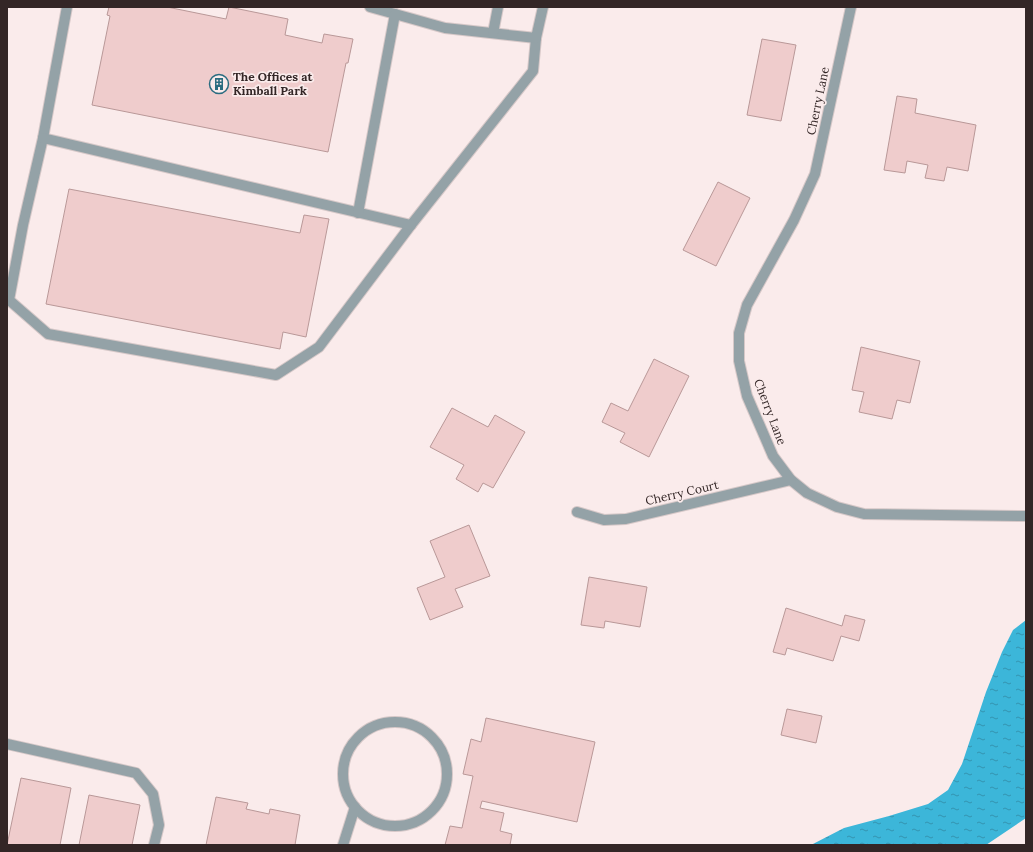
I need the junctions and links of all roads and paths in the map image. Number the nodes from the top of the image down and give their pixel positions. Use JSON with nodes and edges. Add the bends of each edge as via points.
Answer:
{"nodes":[{"id":1,"x":67,"y":7,"type":"edge"},
{"id":2,"x":370,"y":7,"type":"edge"},
{"id":3,"x":498,"y":7,"type":"edge"},
{"id":4,"x":543,"y":7,"type":"edge"},
{"id":5,"x":852,"y":7,"type":"edge"},
{"id":6,"x":395,"y":14,"type":"junction"},
{"id":7,"x":492,"y":33,"type":"junction"},
{"id":8,"x":536,"y":38,"type":"junction"},
{"id":9,"x":43,"y":138,"type":"junction"},
{"id":10,"x":358,"y":213,"type":"junction"},
{"id":11,"x":411,"y":225,"type":"junction"},
{"id":12,"x":792,"y":480,"type":"junction"},
{"id":13,"x":577,"y":512,"type":"dead end"},
{"id":14,"x":1026,"y":516,"type":"edge"},
{"id":15,"x":7,"y":744,"type":"edge"},
{"id":16,"x":355,"y":807,"type":"junction"},
{"id":17,"x":154,"y":845,"type":"edge"},
{"id":18,"x":343,"y":845,"type":"edge"}],
"edges":[{"from":1,"to":9,"type":"street"},
{"from":2,"to":6,"type":"street"},
{"from":3,"to":7,"type":"street"},
{"from":4,"to":8,"type":"street"},
{"from":5,"to":12,"type":"street","name":"Cherry Lane","via":[[816,174],[747,305],[739,333],[739,361],[747,396],[773,456]]},
{"from":6,"to":7,"type":"street","via":[[445,28]]},
{"from":6,"to":10,"type":"street"},
{"from":7,"to":8,"type":"street"},
{"from":8,"to":11,"type":"street","via":[[532,71]]},
{"from":9,"to":10,"type":"street"},
{"from":9,"to":11,"type":"street","via":[[9,300],[48,334],[276,375],[319,347]]},
{"from":10,"to":11,"type":"street"},
{"from":12,"to":13,"type":"street","name":"Cherry Court","via":[[626,519],[604,520]]},
{"from":12,"to":14,"type":"street","name":"Cherry Lane","via":[[807,493],[837,507],[864,514]]},
{"from":15,"to":17,"type":"street","via":[[136,773],[153,794],[159,825]]},
{"from":16,"to":16,"type":"street","via":[[375,822],[387,825],[412,823],[428,814],[440,800],[447,776],[442,752],[436,741],[418,727],[408,723],[385,723],[364,732],[350,748],[343,768],[345,788]]},
{"from":16,"to":18,"type":"street"}]}
